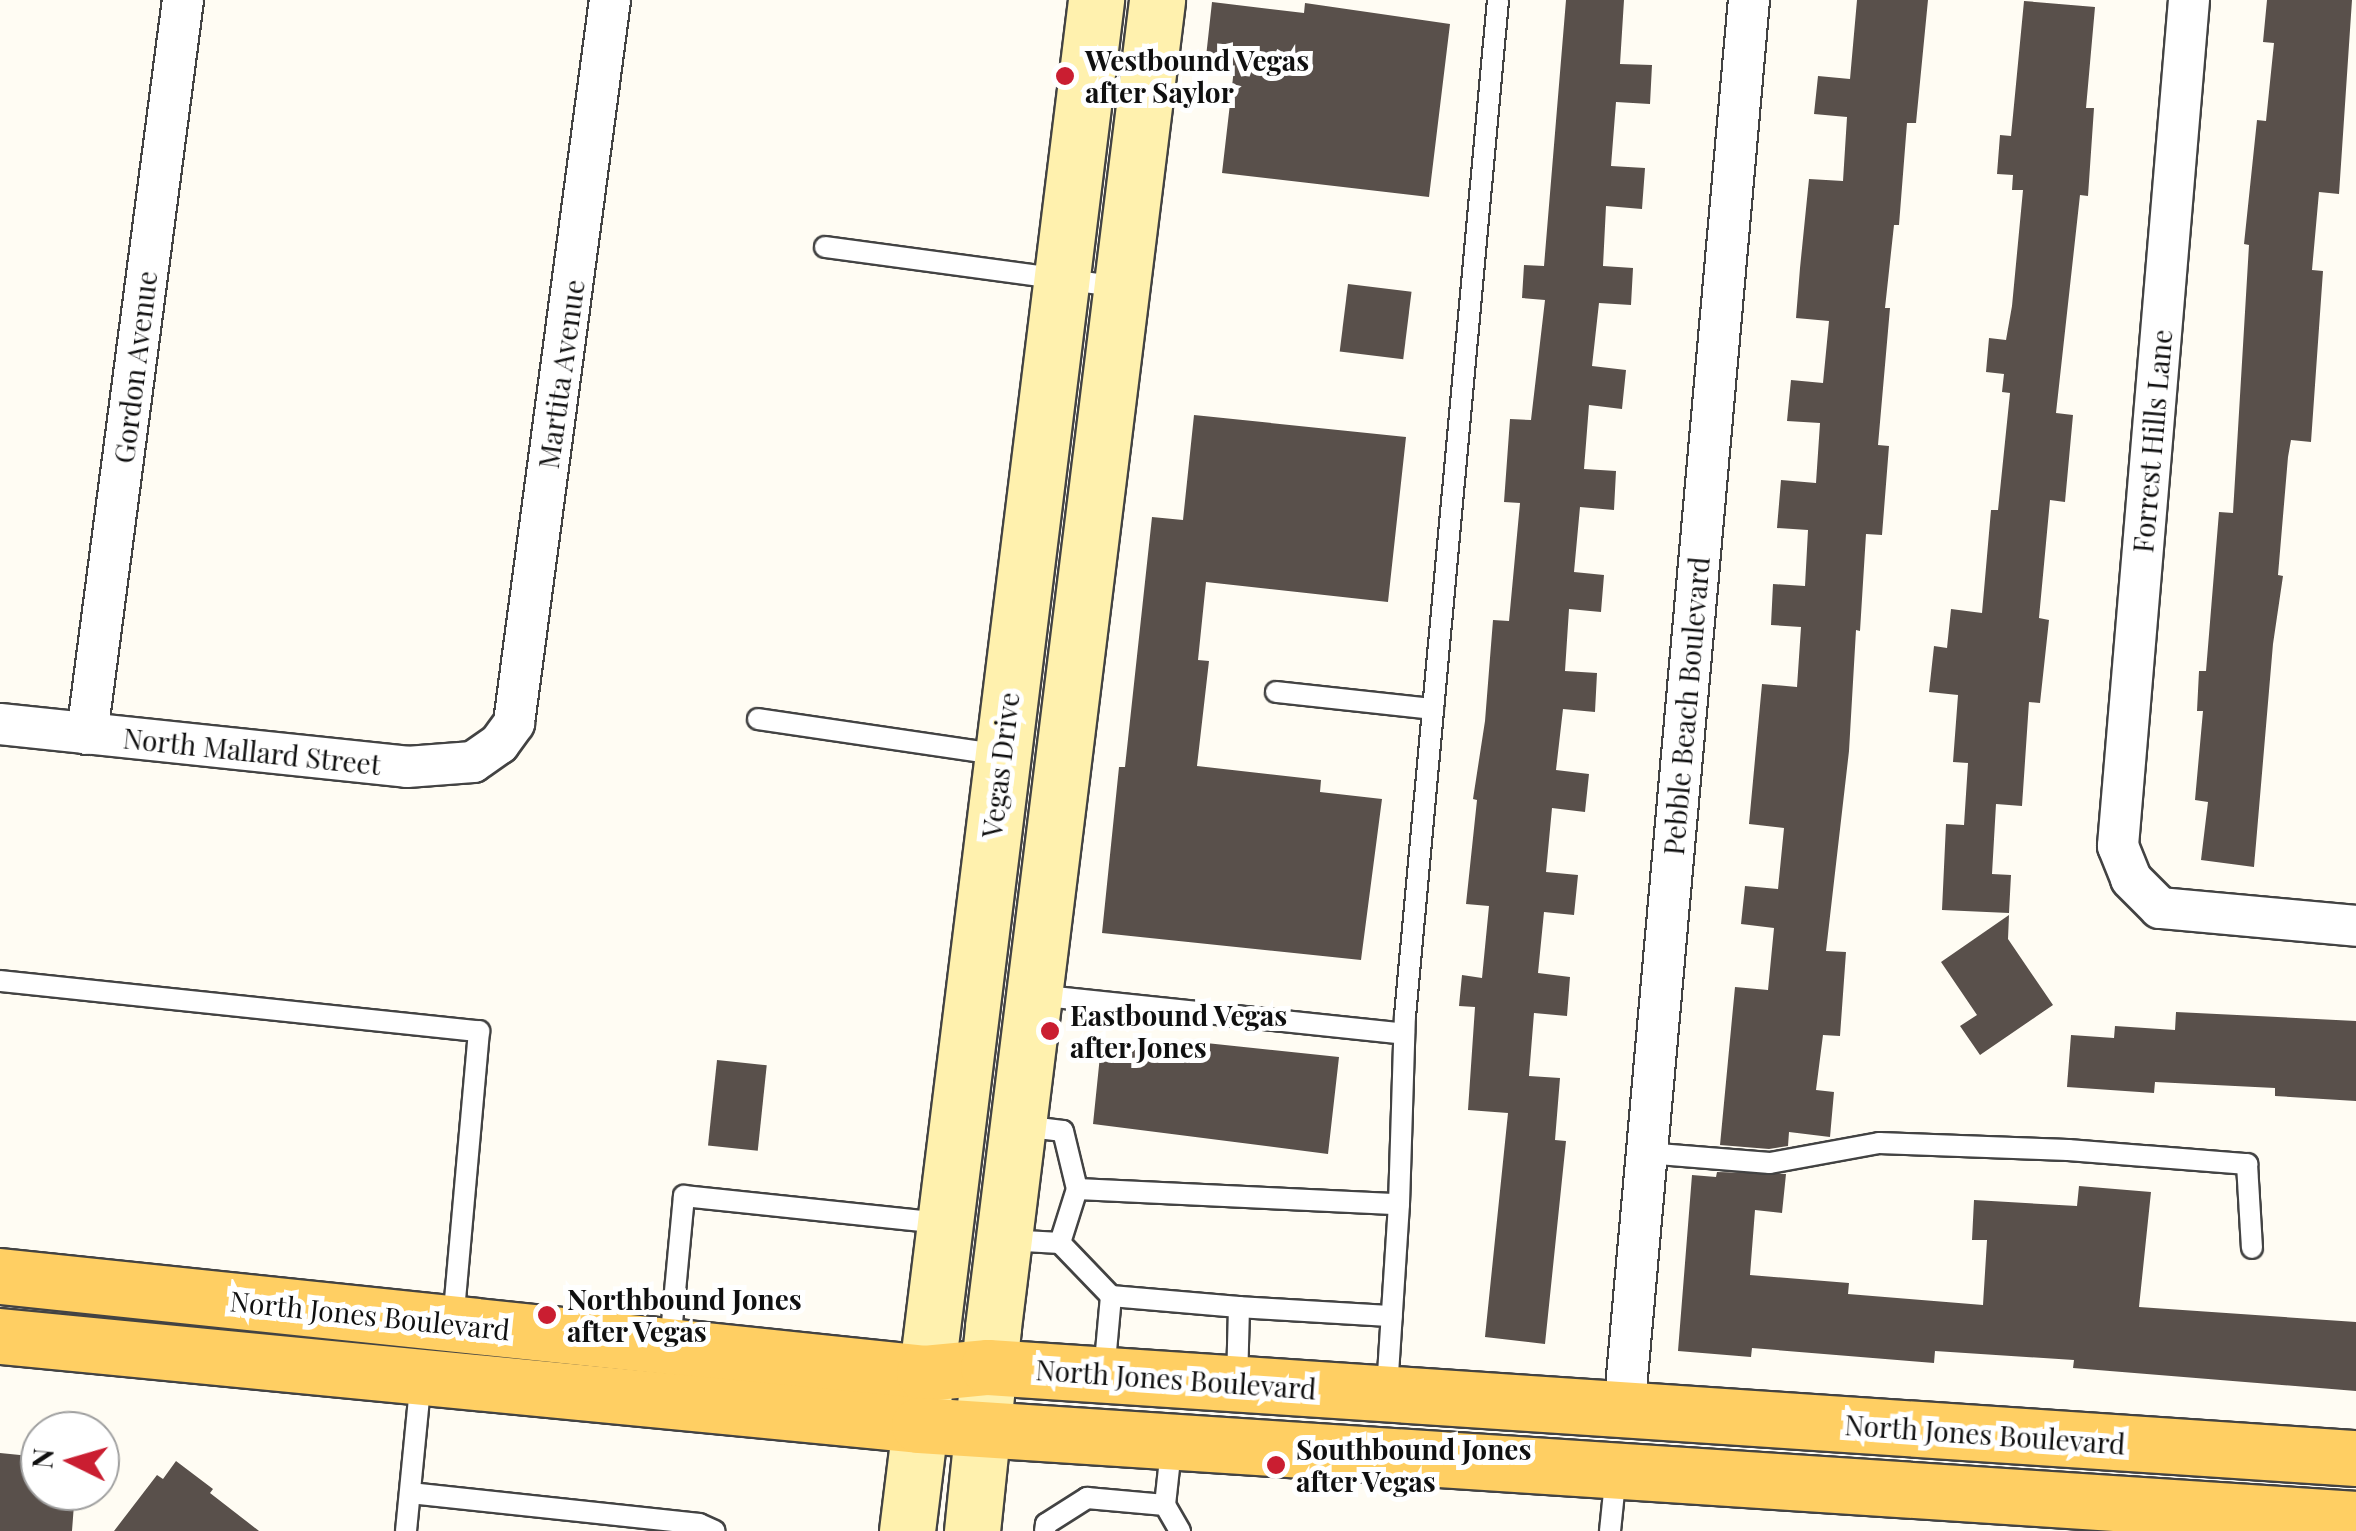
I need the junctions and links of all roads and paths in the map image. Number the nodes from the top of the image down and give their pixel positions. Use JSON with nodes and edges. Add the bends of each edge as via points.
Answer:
{"nodes":[{"id":1,"x":183,"y":0,"type":"edge"},
{"id":2,"x":610,"y":0,"type":"edge"},
{"id":3,"x":1096,"y":0,"type":"edge"},
{"id":4,"x":1157,"y":0,"type":"edge"},
{"id":5,"x":1498,"y":0,"type":"edge"},
{"id":6,"x":1749,"y":0,"type":"edge"},
{"id":7,"x":2188,"y":0,"type":"edge"},
{"id":8,"x":825,"y":247,"type":"dead end"},
{"id":9,"x":1061,"y":279,"type":"junction"},
{"id":10,"x":1122,"y":288,"type":"junction"},
{"id":11,"x":1276,"y":692,"type":"dead end"},
{"id":12,"x":1434,"y":708,"type":"junction"},
{"id":13,"x":758,"y":719,"type":"dead end"},
{"id":14,"x":0,"y":724,"type":"edge"},
{"id":15,"x":86,"y":734,"type":"junction"},
{"id":16,"x":499,"y":744,"type":"joint"},
{"id":17,"x":1002,"y":755,"type":"junction"},
{"id":18,"x":2356,"y":926,"type":"edge"},
{"id":19,"x":0,"y":981,"type":"edge"},
{"id":20,"x":1034,"y":995,"type":"junction"},
{"id":21,"x":1404,"y":1034,"type":"junction"},
{"id":22,"x":1018,"y":1126,"type":"junction"},
{"id":23,"x":1646,"y":1153,"type":"junction"},
{"id":24,"x":1077,"y":1189,"type":"junction"},
{"id":25,"x":1400,"y":1204,"type":"junction"},
{"id":26,"x":942,"y":1223,"type":"junction"},
{"id":27,"x":1004,"y":1240,"type":"junction"},
{"id":28,"x":1060,"y":1244,"type":"junction"},
{"id":29,"x":2252,"y":1248,"type":"dead end"},
{"id":30,"x":0,"y":1276,"type":"edge"},
{"id":31,"x":1111,"y":1296,"type":"junction"},
{"id":32,"x":1239,"y":1307,"type":"junction"},
{"id":33,"x":1392,"y":1316,"type":"junction"},
{"id":34,"x":452,"y":1323,"type":"junction"},
{"id":35,"x":0,"y":1336,"type":"edge"},
{"id":36,"x":670,"y":1346,"type":"junction"},
{"id":37,"x":988,"y":1367,"type":"junction"},
{"id":38,"x":1104,"y":1375,"type":"junction"},
{"id":39,"x":421,"y":1377,"type":"junction"},
{"id":40,"x":1237,"y":1382,"type":"junction"},
{"id":41,"x":1387,"y":1394,"type":"junction"},
{"id":42,"x":922,"y":1399,"type":"junction"},
{"id":43,"x":1624,"y":1411,"type":"junction"},
{"id":44,"x":982,"y":1429,"type":"junction"},
{"id":45,"x":1998,"y":1435,"type":"junction"},
{"id":46,"x":1172,"y":1441,"type":"junction"},
{"id":47,"x":2356,"y":1458,"type":"edge"},
{"id":48,"x":1474,"y":1462,"type":"junction"},
{"id":49,"x":1616,"y":1470,"type":"junction"},
{"id":50,"x":410,"y":1494,"type":"junction"},
{"id":51,"x":1165,"y":1505,"type":"junction"},
{"id":52,"x":1992,"y":1506,"type":"junction"},
{"id":53,"x":2347,"y":1523,"type":"edge"},
{"id":54,"x":406,"y":1531,"type":"edge"},
{"id":55,"x":715,"y":1531,"type":"edge"},
{"id":56,"x":907,"y":1531,"type":"edge"},
{"id":57,"x":972,"y":1531,"type":"edge"},
{"id":58,"x":1044,"y":1531,"type":"edge"},
{"id":59,"x":1180,"y":1531,"type":"edge"},
{"id":60,"x":1610,"y":1531,"type":"edge"}],
"edges":[{"from":1,"to":15,"type":"street","name":"Gordon Avenue"},
{"from":2,"to":16,"type":"street","name":"Martita Avenue","via":[[514,723]]},
{"from":3,"to":9,"type":"main road","name":"Vegas Drive"},
{"from":4,"to":10,"type":"main road"},
{"from":5,"to":12,"type":"lane"},
{"from":6,"to":23,"type":"street","name":"Pebble Beach Boulevard"},
{"from":7,"to":18,"type":"street","name":"Forrest Hills Lane","via":[[2118,846],[2131,879],[2160,908]]},
{"from":8,"to":9,"type":"lane"},
{"from":9,"to":10,"type":"lane"},
{"from":9,"to":17,"type":"main road","name":"Vegas Drive"},
{"from":10,"to":20,"type":"main road"},
{"from":11,"to":12,"type":"lane"},
{"from":12,"to":21,"type":"lane"},
{"from":13,"to":17,"type":"lane"},
{"from":14,"to":15,"type":"street","name":"North Mallard Street"},
{"from":15,"to":16,"type":"street","name":"North Mallard Street","via":[[406,766],[473,762]]},
{"from":17,"to":26,"type":"main road","name":"Vegas Drive"},
{"from":19,"to":34,"type":"lane","via":[[479,1031]]},
{"from":20,"to":21,"type":"lane"},
{"from":20,"to":22,"type":"main road"},
{"from":21,"to":25,"type":"lane"},
{"from":22,"to":24,"type":"lane","via":[[1063,1131]]},
{"from":22,"to":27,"type":"main road"},
{"from":23,"to":29,"type":"lane","via":[[1770,1163],[1879,1143],[2246,1164]]},
{"from":23,"to":43,"type":"street","name":"Pebble Beach Boulevard"},
{"from":24,"to":25,"type":"lane"},
{"from":24,"to":28,"type":"lane"},
{"from":25,"to":33,"type":"lane"},
{"from":26,"to":36,"type":"lane","via":[[684,1196]]},
{"from":26,"to":42,"type":"main road","name":"Vegas Drive"},
{"from":27,"to":28,"type":"lane"},
{"from":27,"to":37,"type":"main road"},
{"from":28,"to":31,"type":"lane"},
{"from":30,"to":34,"type":"main road","name":"North Jones Boulevard"},
{"from":31,"to":32,"type":"lane"},
{"from":31,"to":38,"type":"lane"},
{"from":32,"to":33,"type":"lane"},
{"from":32,"to":40,"type":"lane"},
{"from":33,"to":41,"type":"lane"},
{"from":34,"to":36,"type":"main road","name":"North Jones Boulevard"},
{"from":35,"to":39,"type":"main road","name":"North Jones Boulevard"},
{"from":36,"to":42,"type":"main road","name":"North Jones Boulevard"},
{"from":37,"to":38,"type":"main road","name":"North Jones Boulevard"},
{"from":37,"to":42,"type":"main road","name":"North Jones Boulevard"},
{"from":37,"to":44,"type":"main road"},
{"from":38,"to":40,"type":"main road","name":"North Jones Boulevard"},
{"from":39,"to":42,"type":"main road","name":"North Jones Boulevard"},
{"from":39,"to":50,"type":"lane"},
{"from":40,"to":41,"type":"main road","name":"North Jones Boulevard"},
{"from":41,"to":43,"type":"main road","name":"North Jones Boulevard"},
{"from":42,"to":44,"type":"main road","name":"North Jones Boulevard"},
{"from":42,"to":56,"type":"main road","name":"Vegas Drive"},
{"from":43,"to":45,"type":"main road","name":"North Jones Boulevard"},
{"from":43,"to":48,"type":"main road"},
{"from":44,"to":46,"type":"main road","name":"North Jones Boulevard"},
{"from":44,"to":57,"type":"main road"},
{"from":45,"to":47,"type":"main road","name":"North Jones Boulevard"},
{"from":45,"to":52,"type":"main road"},
{"from":46,"to":48,"type":"main road","name":"North Jones Boulevard"},
{"from":46,"to":51,"type":"lane"},
{"from":48,"to":49,"type":"main road","name":"North Jones Boulevard"},
{"from":49,"to":52,"type":"main road","name":"North Jones Boulevard"},
{"from":49,"to":60,"type":"lane"},
{"from":50,"to":54,"type":"lane"},
{"from":50,"to":55,"type":"lane","via":[[699,1524]]},
{"from":51,"to":58,"type":"lane","via":[[1087,1498]]},
{"from":51,"to":59,"type":"lane"},
{"from":52,"to":53,"type":"main road","name":"North Jones Boulevard"}]}
